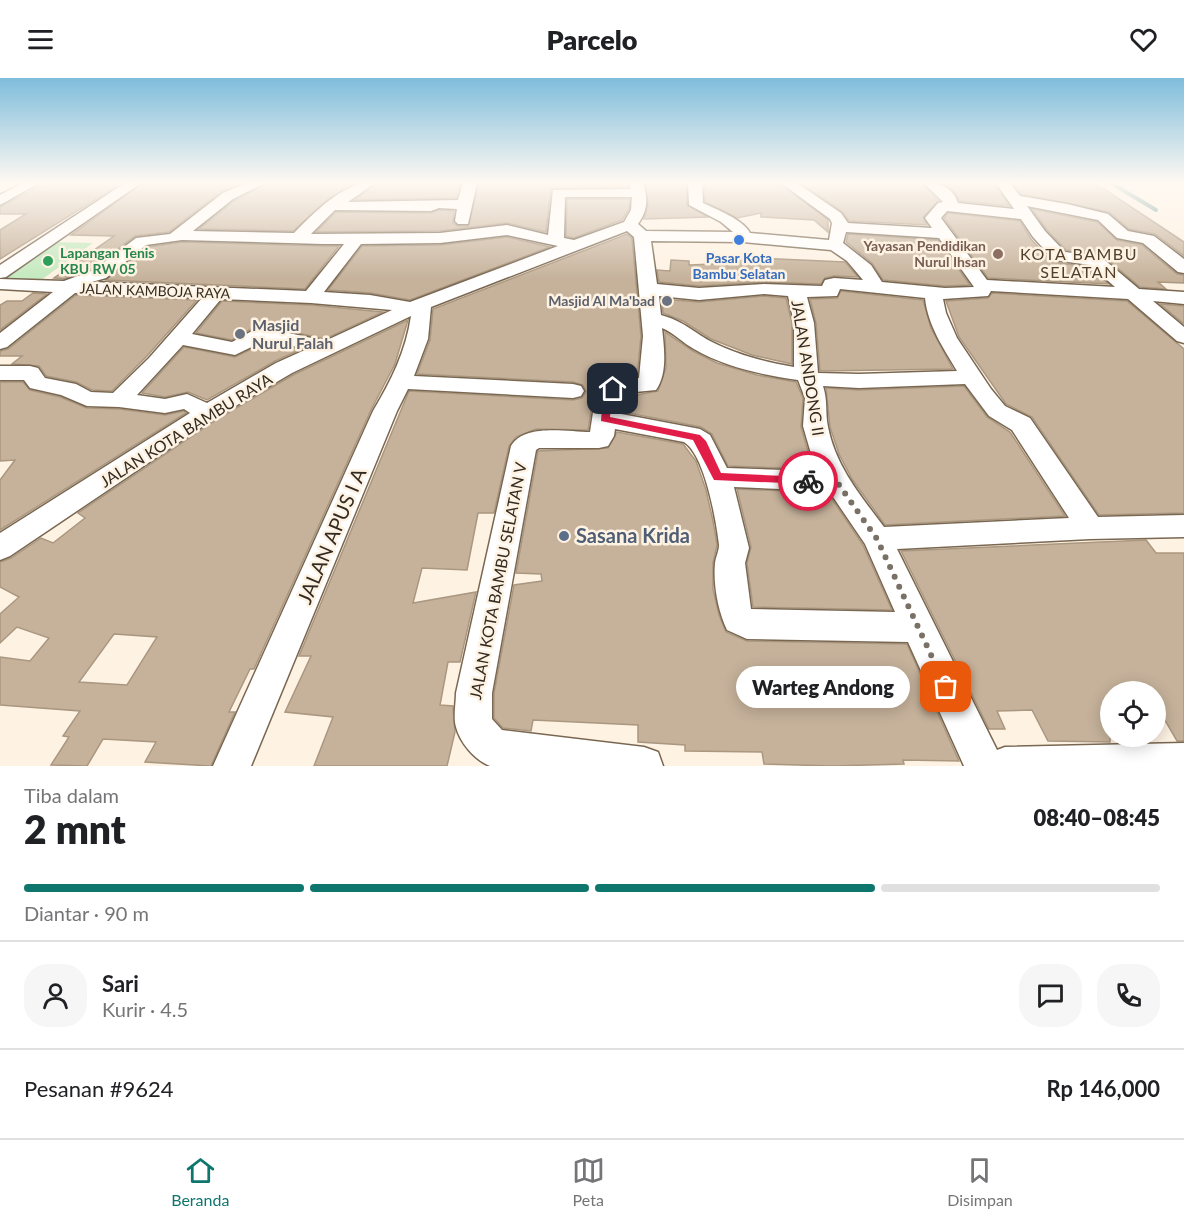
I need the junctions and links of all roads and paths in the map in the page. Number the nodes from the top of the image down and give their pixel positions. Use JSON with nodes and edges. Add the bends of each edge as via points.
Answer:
{"nodes":[{"id":1,"x":86,"y":215,"type":"edge"},
{"id":2,"x":204,"y":215,"type":"edge"},
{"id":3,"x":322,"y":215,"type":"edge"},
{"id":4,"x":464,"y":215,"type":"edge"},
{"id":5,"x":556,"y":215,"type":"edge"},
{"id":6,"x":637,"y":215,"type":"edge"},
{"id":7,"x":718,"y":215,"type":"edge"},
{"id":8,"x":835,"y":215,"type":"edge"},
{"id":9,"x":934,"y":215,"type":"edge"},
{"id":10,"x":1026,"y":215,"type":"edge"},
{"id":11,"x":1095,"y":215,"type":"edge"},
{"id":12,"x":840,"y":227,"type":"junction"},
{"id":13,"x":635,"y":230,"type":"junction"},
{"id":14,"x":943,"y":233,"type":"junction"},
{"id":15,"x":179,"y":235,"type":"junction"},
{"id":16,"x":461,"y":236,"type":"junction"},
{"id":17,"x":743,"y":237,"type":"junction"},
{"id":18,"x":298,"y":238,"type":"junction"},
{"id":19,"x":356,"y":239,"type":"junction"},
{"id":20,"x":556,"y":241,"type":"junction"},
{"id":21,"x":858,"y":245,"type":"dead end"},
{"id":22,"x":577,"y":246,"type":"junction"},
{"id":23,"x":835,"y":246,"type":"junction"},
{"id":24,"x":1184,"y":268,"type":"edge"},
{"id":25,"x":0,"y":273,"type":"edge"},
{"id":26,"x":0,"y":284,"type":"edge"},
{"id":27,"x":982,"y":285,"type":"junction"},
{"id":28,"x":64,"y":287,"type":"junction"},
{"id":29,"x":876,"y":287,"type":"junction"},
{"id":30,"x":648,"y":289,"type":"junction"},
{"id":31,"x":900,"y":289,"type":"junction"},
{"id":32,"x":796,"y":290,"type":"junction"},
{"id":33,"x":216,"y":292,"type":"junction"},
{"id":34,"x":933,"y":292,"type":"junction"},
{"id":35,"x":1133,"y":293,"type":"junction"},
{"id":36,"x":310,"y":297,"type":"junction"},
{"id":37,"x":1184,"y":298,"type":"edge"},
{"id":38,"x":417,"y":306,"type":"junction"},
{"id":39,"x":650,"y":318,"type":"junction"},
{"id":40,"x":1184,"y":337,"type":"edge"},
{"id":41,"x":180,"y":338,"type":"junction"},
{"id":42,"x":0,"y":343,"type":"edge"},
{"id":43,"x":325,"y":347,"type":"junction"},
{"id":44,"x":0,"y":373,"type":"edge"},
{"id":45,"x":808,"y":377,"type":"junction"},
{"id":46,"x":973,"y":377,"type":"junction"},
{"id":47,"x":401,"y":382,"type":"junction"},
{"id":48,"x":573,"y":391,"type":"dead end"},
{"id":49,"x":118,"y":400,"type":"junction"},
{"id":50,"x":207,"y":413,"type":"junction"},
{"id":51,"x":605,"y":419,"type":"junction"},
{"id":52,"x":718,"y":477,"type":"junction"},
{"id":53,"x":837,"y":482,"type":"junction"},
{"id":54,"x":1184,"y":526,"type":"edge"},
{"id":55,"x":1090,"y":528,"type":"junction"},
{"id":56,"x":877,"y":539,"type":"junction"},
{"id":57,"x":0,"y":548,"type":"edge"},
{"id":58,"x":918,"y":627,"type":"junction"},
{"id":59,"x":1184,"y":762,"type":"edge"},
{"id":60,"x":232,"y":766,"type":"edge"},
{"id":61,"x":644,"y":766,"type":"edge"},
{"id":62,"x":984,"y":766,"type":"edge"},
{"id":63,"x":1005,"y":766,"type":"edge"}],
"edges":[{"from":1,"to":25,"type":"street"},
{"from":2,"to":15,"type":"street"},
{"from":3,"to":18,"type":"street"},
{"from":4,"to":16,"type":"street"},
{"from":5,"to":20,"type":"street"},
{"from":6,"to":13,"type":"street"},
{"from":7,"to":17,"type":"street","via":[[741,230]]},
{"from":8,"to":12,"type":"street"},
{"from":9,"to":14,"type":"street"},
{"from":10,"to":35,"type":"street","via":[[1062,257],[1093,260]]},
{"from":11,"to":24,"type":"street","via":[[1103,217],[1122,235],[1148,239]]},
{"from":12,"to":14,"type":"street"},
{"from":12,"to":23,"type":"street"},
{"from":13,"to":17,"type":"street"},
{"from":13,"to":22,"type":"street","name":"JALAN KOTA BAMBU RAYA"},
{"from":13,"to":30,"type":"street","name":"JALAN KOTA BAMBU SELATAN V"},
{"from":14,"to":27,"type":"street"},
{"from":15,"to":18,"type":"street"},
{"from":15,"to":28,"type":"street","via":[[142,241],[100,274]]},
{"from":16,"to":19,"type":"street"},
{"from":16,"to":20,"type":"street","via":[[514,230]]},
{"from":17,"to":23,"type":"street"},
{"from":18,"to":19,"type":"street"},
{"from":19,"to":36,"type":"street"},
{"from":20,"to":22,"type":"street"},
{"from":21,"to":31,"type":"street","via":[[879,261]]},
{"from":22,"to":38,"type":"street","name":"JALAN KOTA BAMBU RAYA"},
{"from":23,"to":29,"type":"street","via":[[853,257]]},
{"from":26,"to":28,"type":"street","name":"JALAN KAMBOJA RAYA"},
{"from":27,"to":34,"type":"street","via":[[981,292]]},
{"from":27,"to":35,"type":"street"},
{"from":28,"to":33,"type":"street","name":"JALAN KAMBOJA RAYA"},
{"from":28,"to":42,"type":"street"},
{"from":29,"to":31,"type":"street"},
{"from":29,"to":32,"type":"street","via":[[834,283],[830,291]]},
{"from":30,"to":32,"type":"street","via":[[699,294]]},
{"from":30,"to":39,"type":"street","name":"JALAN KOTA BAMBU SELATAN V"},
{"from":31,"to":34,"type":"street"},
{"from":32,"to":45,"type":"street","name":"JALAN ANDONG II","via":[[804,323]]},
{"from":33,"to":36,"type":"street","name":"JALAN KAMBOJA RAYA"},
{"from":33,"to":41,"type":"street"},
{"from":34,"to":46,"type":"street","via":[[936,313],[947,338]]},
{"from":35,"to":37,"type":"street"},
{"from":35,"to":40,"type":"street"},
{"from":36,"to":38,"type":"street","name":"JALAN KAMBOJA RAYA"},
{"from":38,"to":43,"type":"street","name":"JALAN KOTA BAMBU RAYA"},
{"from":38,"to":47,"type":"street","name":"JALAN APUS I A","via":[[418,339]]},
{"from":39,"to":45,"type":"street","via":[[680,328],[705,347],[772,371]]},
{"from":39,"to":51,"type":"street","name":"JALAN KOTA BAMBU SELATAN V","via":[[655,344],[652,378],[648,385],[621,386],[607,393]]},
{"from":41,"to":43,"type":"street","via":[[235,349],[266,334]]},
{"from":41,"to":49,"type":"street"},
{"from":43,"to":50,"type":"street","name":"JALAN KOTA BAMBU RAYA"},
{"from":44,"to":49,"type":"street","via":[[30,373],[38,383],[68,389],[87,399]]},
{"from":45,"to":46,"type":"street","via":[[859,381]]},
{"from":45,"to":53,"type":"street","name":"JALAN ANDONG II","via":[[816,398],[815,426],[829,471]]},
{"from":46,"to":55,"type":"street","via":[[997,411],[1021,424]]},
{"from":47,"to":48,"type":"street"},
{"from":47,"to":60,"type":"street","name":"JALAN APUS I A"},
{"from":49,"to":50,"type":"street","via":[[165,406],[187,401]]},
{"from":50,"to":57,"type":"street","name":"JALAN KOTA BAMBU RAYA"},
{"from":51,"to":52,"type":"street","via":[[696,437]]},
{"from":51,"to":61,"type":"street","name":"JALAN KOTA BAMBU SELATAN V","via":[[598,440],[535,440],[524,446],[474,693],[474,726],[492,748]]},
{"from":52,"to":53,"type":"street"},
{"from":52,"to":58,"type":"street","via":[[734,548],[730,563],[739,620],[747,624]]},
{"from":53,"to":56,"type":"street","name":"JALAN ANDONG II"},
{"from":54,"to":55,"type":"street"},
{"from":55,"to":56,"type":"street"},
{"from":56,"to":58,"type":"street","name":"JALAN ANDONG II"},
{"from":58,"to":62,"type":"street","name":"JALAN ANDONG II"},
{"from":59,"to":63,"type":"street"}]}
